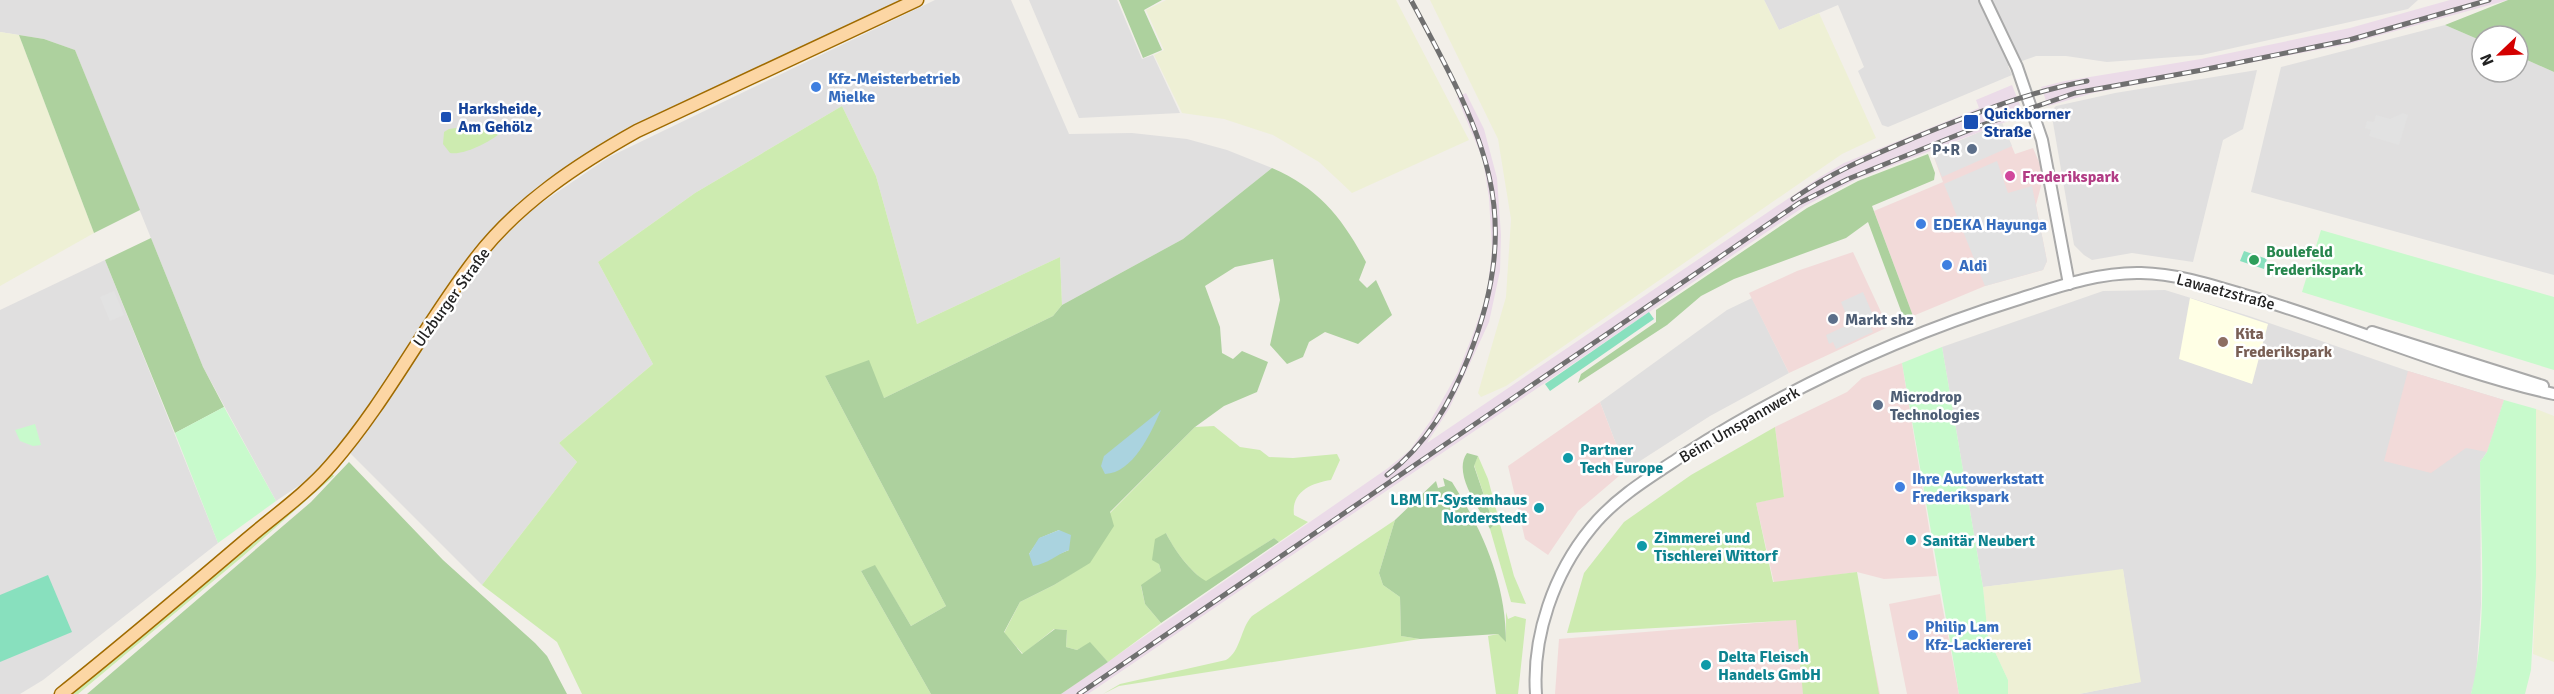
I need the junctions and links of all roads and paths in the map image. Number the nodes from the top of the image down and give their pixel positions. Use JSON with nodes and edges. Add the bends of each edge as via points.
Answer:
{"nodes":[{"id":1,"x":917,"y":0,"type":"edge"},
{"id":2,"x":1985,"y":0,"type":"edge"},
{"id":3,"x":2069,"y":284,"type":"junction"},
{"id":4,"x":2554,"y":392,"type":"edge"},
{"id":5,"x":61,"y":694,"type":"edge"},
{"id":6,"x":1536,"y":694,"type":"edge"}],
"edges":[{"from":1,"to":5,"type":"main road","name":"Ulzburger Straße","via":[[637,131],[544,191],[478,255],[379,402],[324,472]]},
{"from":2,"to":3,"type":"street","via":[[2017,68],[2042,140]]},
{"from":3,"to":4,"type":"street","name":"Lawaetzstraße","via":[[2112,274],[2183,277],[2522,377]]},
{"from":3,"to":6,"type":"street","name":"Beim Umspannwerk","via":[[1937,326],[1844,366],[1718,434],[1622,497],[1579,543],[1556,585],[1539,642]]}]}
